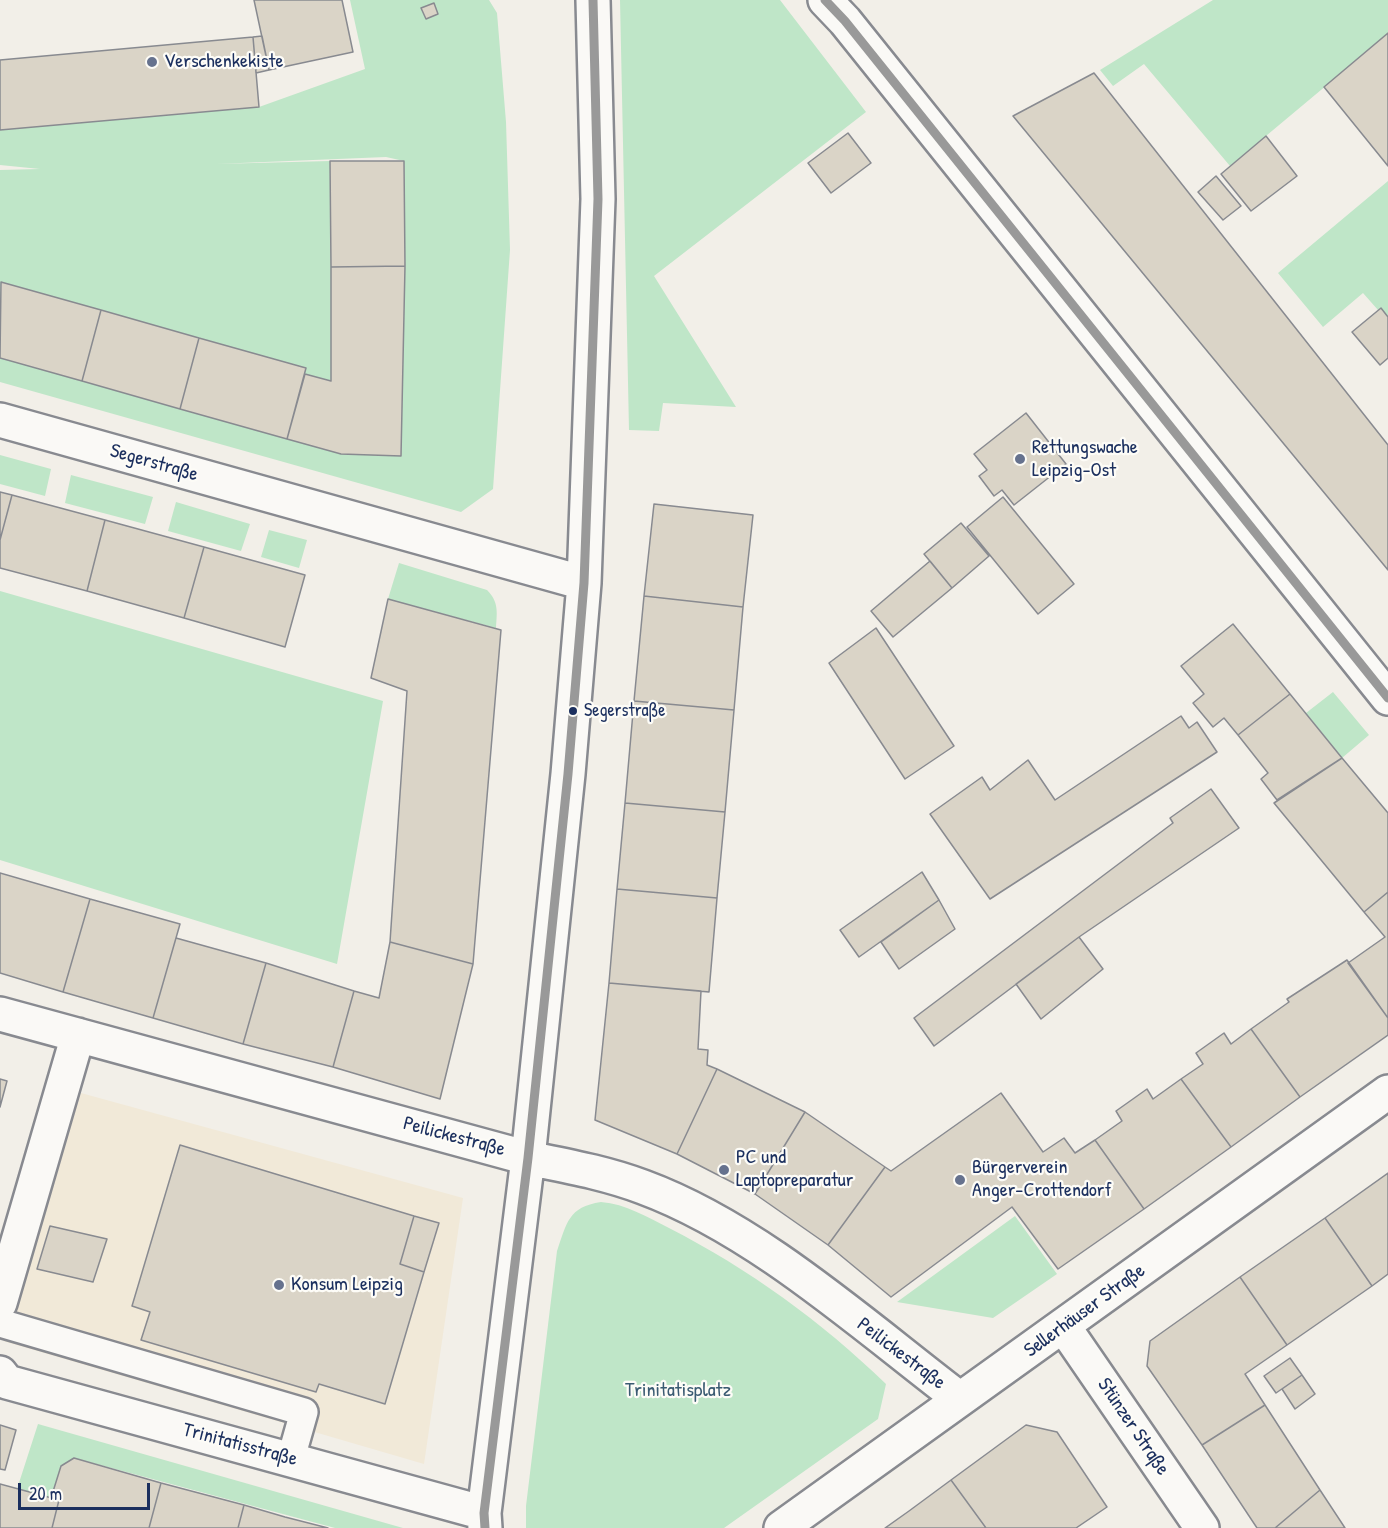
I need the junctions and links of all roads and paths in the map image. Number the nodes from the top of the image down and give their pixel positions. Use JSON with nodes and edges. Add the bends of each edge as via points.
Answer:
{"nodes":[{"id":1,"x":592,"y":0,"type":"edge"},
{"id":2,"x":825,"y":0,"type":"edge"},
{"id":3,"x":0,"y":420,"type":"edge"},
{"id":4,"x":584,"y":584,"type":"junction"},
{"id":5,"x":1388,"y":699,"type":"edge"},
{"id":6,"x":0,"y":1014,"type":"edge"},
{"id":7,"x":78,"y":1035,"type":"junction"},
{"id":8,"x":1388,"y":1092,"type":"edge"},
{"id":9,"x":528,"y":1158,"type":"junction"},
{"id":10,"x":0,"y":1303,"type":"edge"},
{"id":11,"x":0,"y":1323,"type":"edge"},
{"id":12,"x":1064,"y":1327,"type":"junction"},
{"id":13,"x":0,"y":1373,"type":"edge"},
{"id":14,"x":960,"y":1399,"type":"junction"},
{"id":15,"x":291,"y":1458,"type":"junction"},
{"id":16,"x":484,"y":1520,"type":"edge"},
{"id":17,"x":781,"y":1528,"type":"edge"},
{"id":18,"x":1202,"y":1528,"type":"edge"}],
"edges":[{"from":1,"to":4,"type":"street","via":[[598,199]]},
{"from":2,"to":5,"type":"street"},
{"from":3,"to":4,"type":"street","name":"Segerstraße"},
{"from":4,"to":9,"type":"street","via":[[571,751]]},
{"from":6,"to":7,"type":"street","name":"Peilickestraße"},
{"from":7,"to":9,"type":"street","name":"Peilickestraße"},
{"from":7,"to":10,"type":"street"},
{"from":8,"to":12,"type":"street","name":"Sellerhäuser Straße"},
{"from":9,"to":14,"type":"street","name":"Peilickestraße","via":[[645,1187],[732,1230]]},
{"from":9,"to":16,"type":"street"},
{"from":11,"to":15,"type":"lane","via":[[304,1412]]},
{"from":12,"to":14,"type":"street","name":"Sellerhäuser Straße"},
{"from":12,"to":18,"type":"street","name":"Stünzer Straße"},
{"from":13,"to":15,"type":"street","name":"Trinitatisstraße","via":[[7,1382]]},
{"from":14,"to":17,"type":"street","name":"Sellerhäuser Straße"},
{"from":15,"to":16,"type":"street","name":"Trinitatisstraße"}]}
